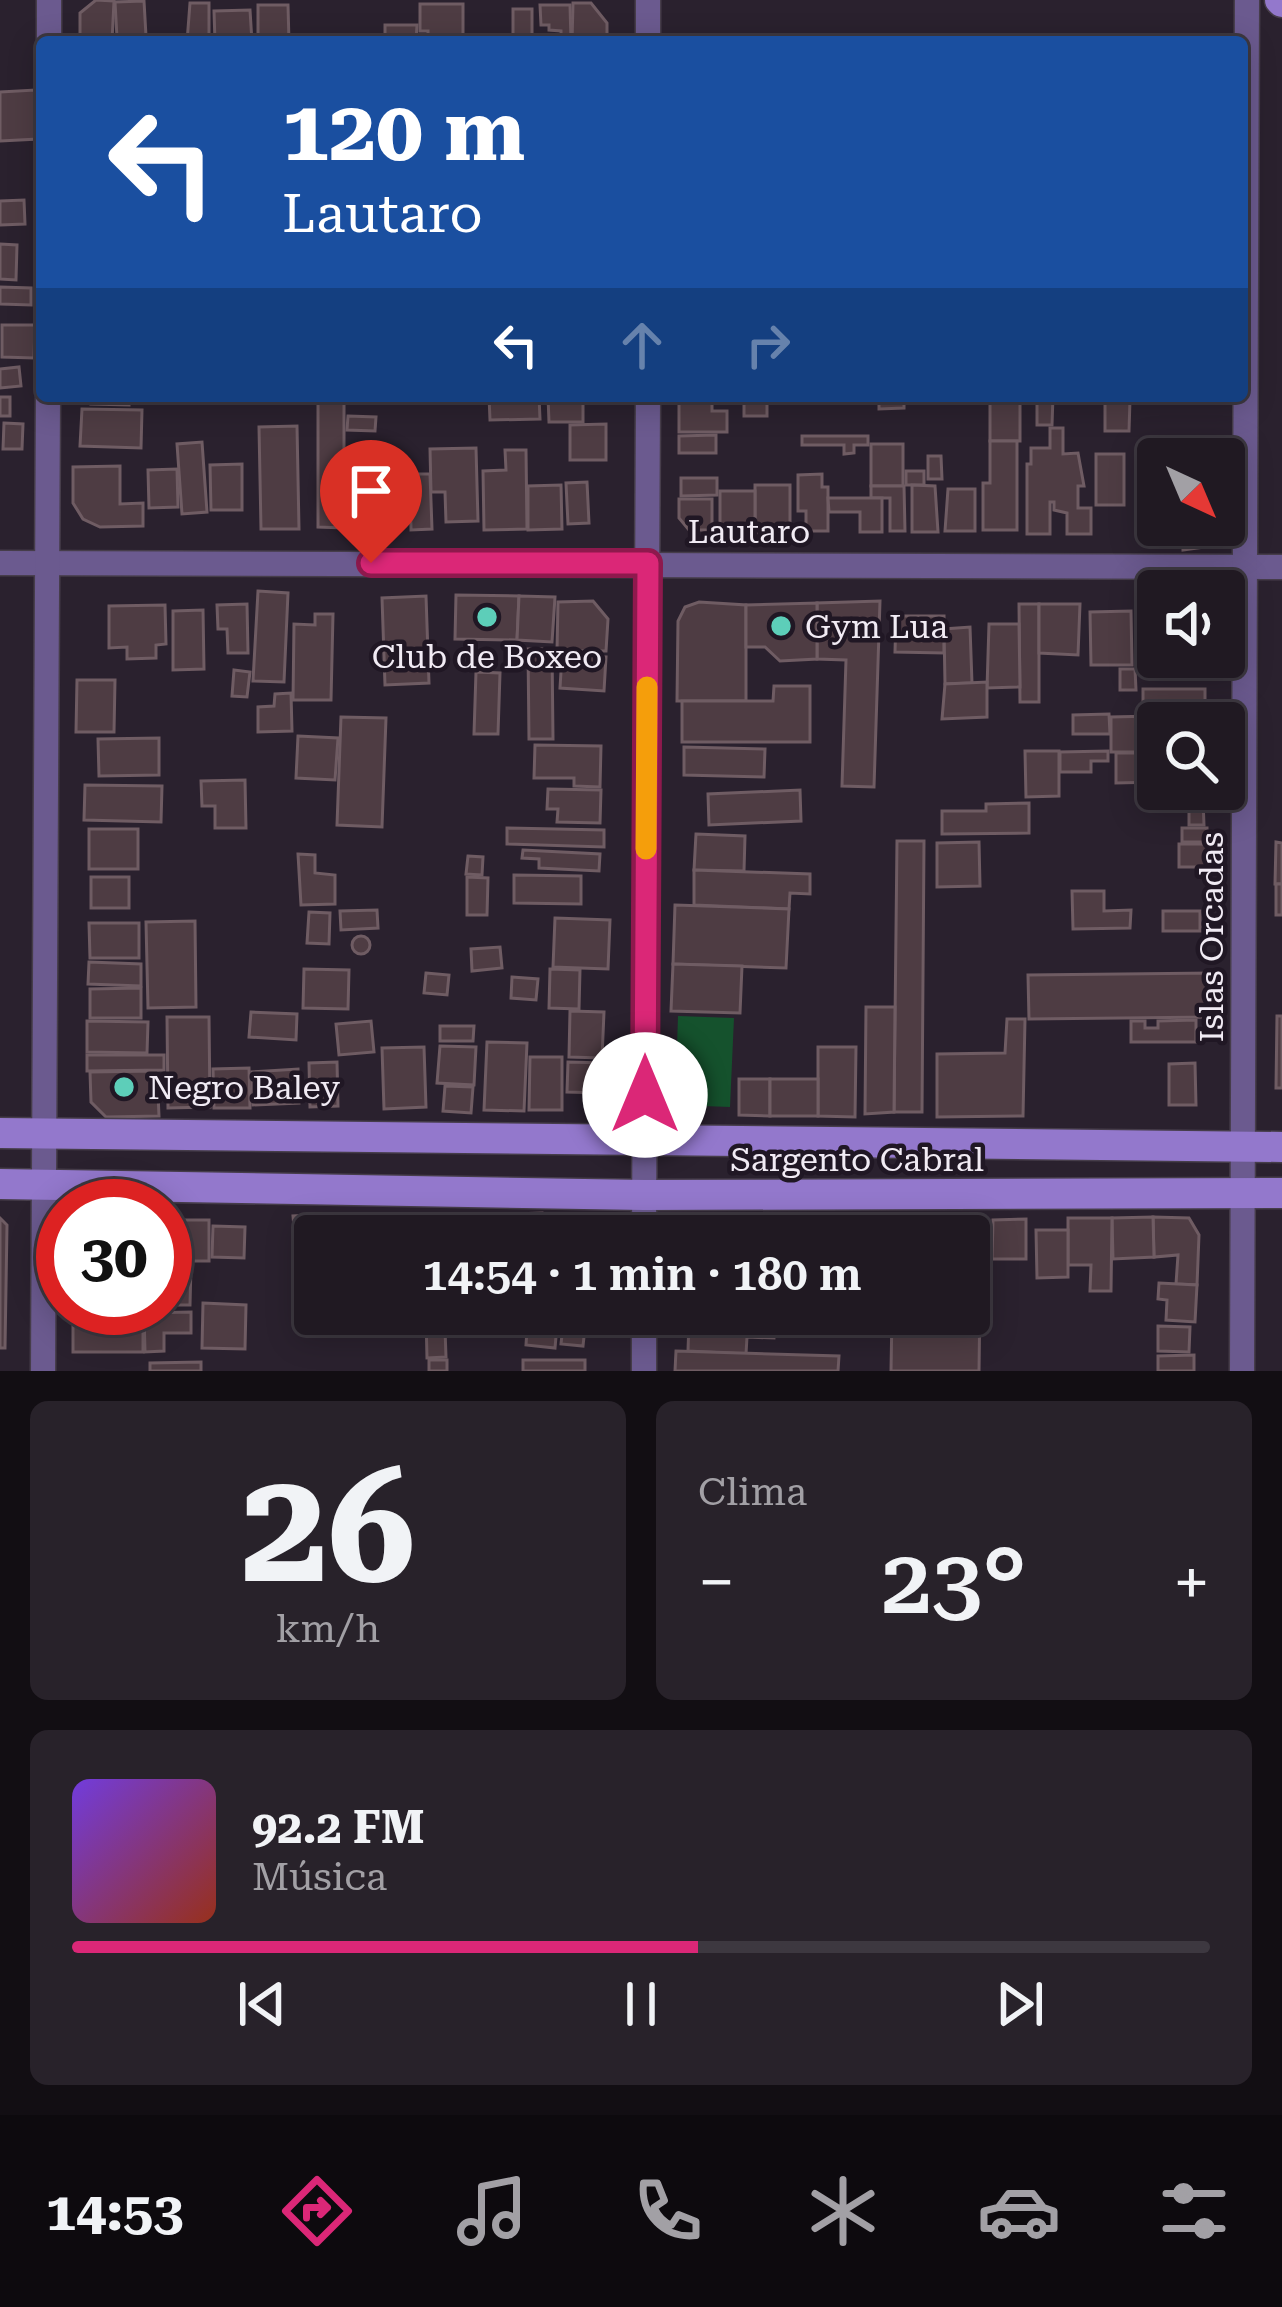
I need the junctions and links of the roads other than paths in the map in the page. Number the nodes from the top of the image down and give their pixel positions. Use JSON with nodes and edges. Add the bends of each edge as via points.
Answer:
{"nodes":[{"id":1,"x":49,"y":0,"type":"edge"},
{"id":2,"x":648,"y":0,"type":"edge"},
{"id":3,"x":1247,"y":0,"type":"edge"},
{"id":4,"x":49,"y":36,"type":"edge"},
{"id":5,"x":648,"y":36,"type":"edge"},
{"id":6,"x":1247,"y":36,"type":"edge"},
{"id":7,"x":47,"y":402,"type":"edge"},
{"id":8,"x":648,"y":402,"type":"edge"},
{"id":9,"x":1246,"y":402,"type":"edge"},
{"id":10,"x":0,"y":562,"type":"edge"},
{"id":11,"x":47,"y":562,"type":"junction"},
{"id":12,"x":648,"y":563,"type":"junction"},
{"id":13,"x":1245,"y":567,"type":"junction"},
{"id":14,"x":1282,"y":567,"type":"edge"},
{"id":15,"x":0,"y":1133,"type":"edge"},
{"id":16,"x":44,"y":1133,"type":"junction"},
{"id":17,"x":644,"y":1139,"type":"junction"},
{"id":18,"x":1243,"y":1147,"type":"junction"},
{"id":19,"x":1282,"y":1147,"type":"edge"},
{"id":20,"x":44,"y":1179,"type":"edge"},
{"id":21,"x":0,"y":1184,"type":"edge"},
{"id":22,"x":36,"y":1184,"type":"edge"},
{"id":23,"x":192,"y":1187,"type":"edge"},
{"id":24,"x":1243,"y":1193,"type":"junction"},
{"id":25,"x":1282,"y":1193,"type":"edge"},
{"id":26,"x":644,"y":1195,"type":"junction"},
{"id":27,"x":644,"y":1215,"type":"edge"},
{"id":28,"x":43,"y":1335,"type":"edge"},
{"id":29,"x":644,"y":1335,"type":"edge"},
{"id":30,"x":43,"y":1371,"type":"edge"},
{"id":31,"x":644,"y":1371,"type":"edge"},
{"id":32,"x":1242,"y":1371,"type":"edge"}],
"edges":[{"from":1,"to":4,"type":"street"},
{"from":2,"to":5,"type":"street"},
{"from":3,"to":6,"type":"street","name":"Islas Orcadas"},
{"from":7,"to":11,"type":"street"},
{"from":8,"to":12,"type":"street"},
{"from":9,"to":13,"type":"street","name":"Islas Orcadas"},
{"from":10,"to":11,"type":"street","name":"Lautaro"},
{"from":11,"to":12,"type":"street","name":"Lautaro"},
{"from":11,"to":16,"type":"street"},
{"from":12,"to":13,"type":"street","name":"Lautaro"},
{"from":12,"to":17,"type":"street"},
{"from":13,"to":14,"type":"street","name":"Lautaro"},
{"from":13,"to":18,"type":"street","name":"Islas Orcadas"},
{"from":15,"to":16,"type":"street","name":"Sargento Cabral"},
{"from":16,"to":17,"type":"street","name":"Sargento Cabral"},
{"from":16,"to":20,"type":"street"},
{"from":17,"to":18,"type":"street","name":"Sargento Cabral"},
{"from":17,"to":26,"type":"street"},
{"from":18,"to":19,"type":"street","name":"Sargento Cabral"},
{"from":18,"to":24,"type":"street","name":"Islas Orcadas"},
{"from":21,"to":22,"type":"street","name":"Sargento Cabral"},
{"from":23,"to":26,"type":"street","name":"Sargento Cabral"},
{"from":24,"to":25,"type":"street","name":"Sargento Cabral"},
{"from":24,"to":26,"type":"street","name":"Sargento Cabral"},
{"from":24,"to":32,"type":"street","name":"Islas Orcadas"},
{"from":26,"to":27,"type":"street"},
{"from":28,"to":30,"type":"street"},
{"from":29,"to":31,"type":"street"}]}
